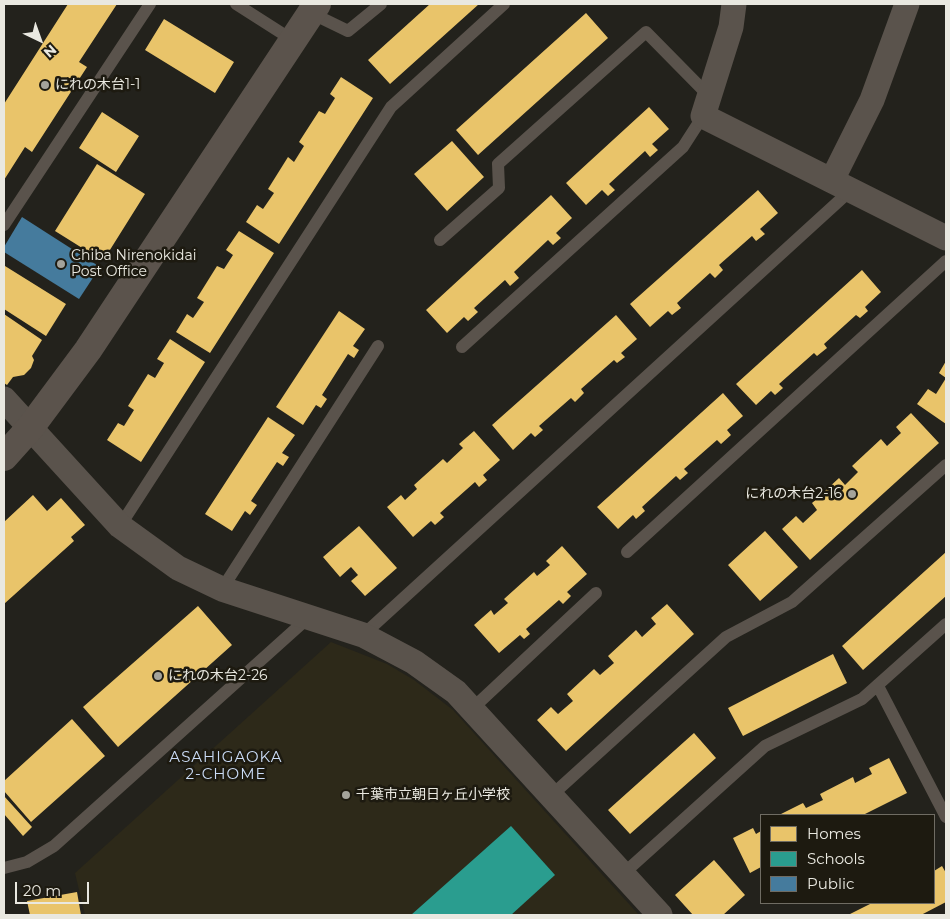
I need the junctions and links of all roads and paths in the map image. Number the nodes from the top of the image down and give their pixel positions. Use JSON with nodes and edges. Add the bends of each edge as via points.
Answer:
{"nodes":[{"id":1,"x":150,"y":4,"type":"edge"},
{"id":2,"x":236,"y":4,"type":"edge"},
{"id":3,"x":381,"y":4,"type":"edge"},
{"id":4,"x":504,"y":4,"type":"edge"},
{"id":5,"x":734,"y":4,"type":"edge"},
{"id":6,"x":907,"y":4,"type":"edge"},
{"id":7,"x":314,"y":8,"type":"edge"},
{"id":8,"x":294,"y":41,"type":"junction"},
{"id":9,"x":707,"y":106,"type":"junction"},
{"id":10,"x":842,"y":185,"type":"junction"},
{"id":11,"x":4,"y":225,"type":"edge"},
{"id":12,"x":946,"y":238,"type":"edge"},
{"id":13,"x":440,"y":240,"type":"dead end"},
{"id":14,"x":946,"y":261,"type":"edge"},
{"id":15,"x":378,"y":346,"type":"dead end"},
{"id":16,"x":462,"y":347,"type":"dead end"},
{"id":17,"x":4,"y":399,"type":"edge"},
{"id":18,"x":30,"y":428,"type":"junction"},
{"id":19,"x":4,"y":457,"type":"edge"},
{"id":20,"x":946,"y":465,"type":"edge"},
{"id":21,"x":120,"y":526,"type":"junction"},
{"id":22,"x":627,"y":552,"type":"dead end"},
{"id":23,"x":222,"y":589,"type":"junction"},
{"id":24,"x":596,"y":593,"type":"dead end"},
{"id":25,"x":309,"y":617,"type":"junction"},
{"id":26,"x":946,"y":624,"type":"edge"},
{"id":27,"x":362,"y":635,"type":"junction"},
{"id":28,"x":878,"y":686,"type":"junction"},
{"id":29,"x":473,"y":708,"type":"junction"},
{"id":30,"x":552,"y":795,"type":"junction"},
{"id":31,"x":946,"y":817,"type":"edge"},
{"id":32,"x":4,"y":868,"type":"edge"},
{"id":33,"x":623,"y":874,"type":"junction"},
{"id":34,"x":660,"y":915,"type":"edge"}],
"edges":[{"from":1,"to":11,"type":"lane"},
{"from":2,"to":8,"type":"lane"},
{"from":3,"to":7,"type":"lane","via":[[348,31]]},
{"from":4,"to":21,"type":"lane","via":[[392,107]]},
{"from":5,"to":9,"type":"street","via":[[731,27]]},
{"from":6,"to":10,"type":"street"},
{"from":7,"to":8,"type":"street"},
{"from":8,"to":18,"type":"street","via":[[88,350]]},
{"from":9,"to":10,"type":"street"},
{"from":9,"to":13,"type":"lane","via":[[646,32],[498,164],[499,188]]},
{"from":9,"to":16,"type":"lane","via":[[683,147]]},
{"from":10,"to":12,"type":"street"},
{"from":10,"to":27,"type":"lane"},
{"from":14,"to":22,"type":"lane"},
{"from":15,"to":23,"type":"lane"},
{"from":17,"to":18,"type":"street"},
{"from":18,"to":19,"type":"street"},
{"from":18,"to":21,"type":"street"},
{"from":20,"to":30,"type":"lane","via":[[792,602],[726,637]]},
{"from":21,"to":23,"type":"street","via":[[178,568]]},
{"from":23,"to":25,"type":"street"},
{"from":24,"to":29,"type":"lane"},
{"from":25,"to":27,"type":"street"},
{"from":25,"to":32,"type":"lane","via":[[54,846],[27,862]]},
{"from":26,"to":28,"type":"lane"},
{"from":27,"to":29,"type":"street","via":[[414,662]]},
{"from":28,"to":31,"type":"lane"},
{"from":28,"to":33,"type":"lane","via":[[862,699],[765,746]]},
{"from":29,"to":30,"type":"street"},
{"from":30,"to":33,"type":"street"},
{"from":33,"to":34,"type":"street"}]}
